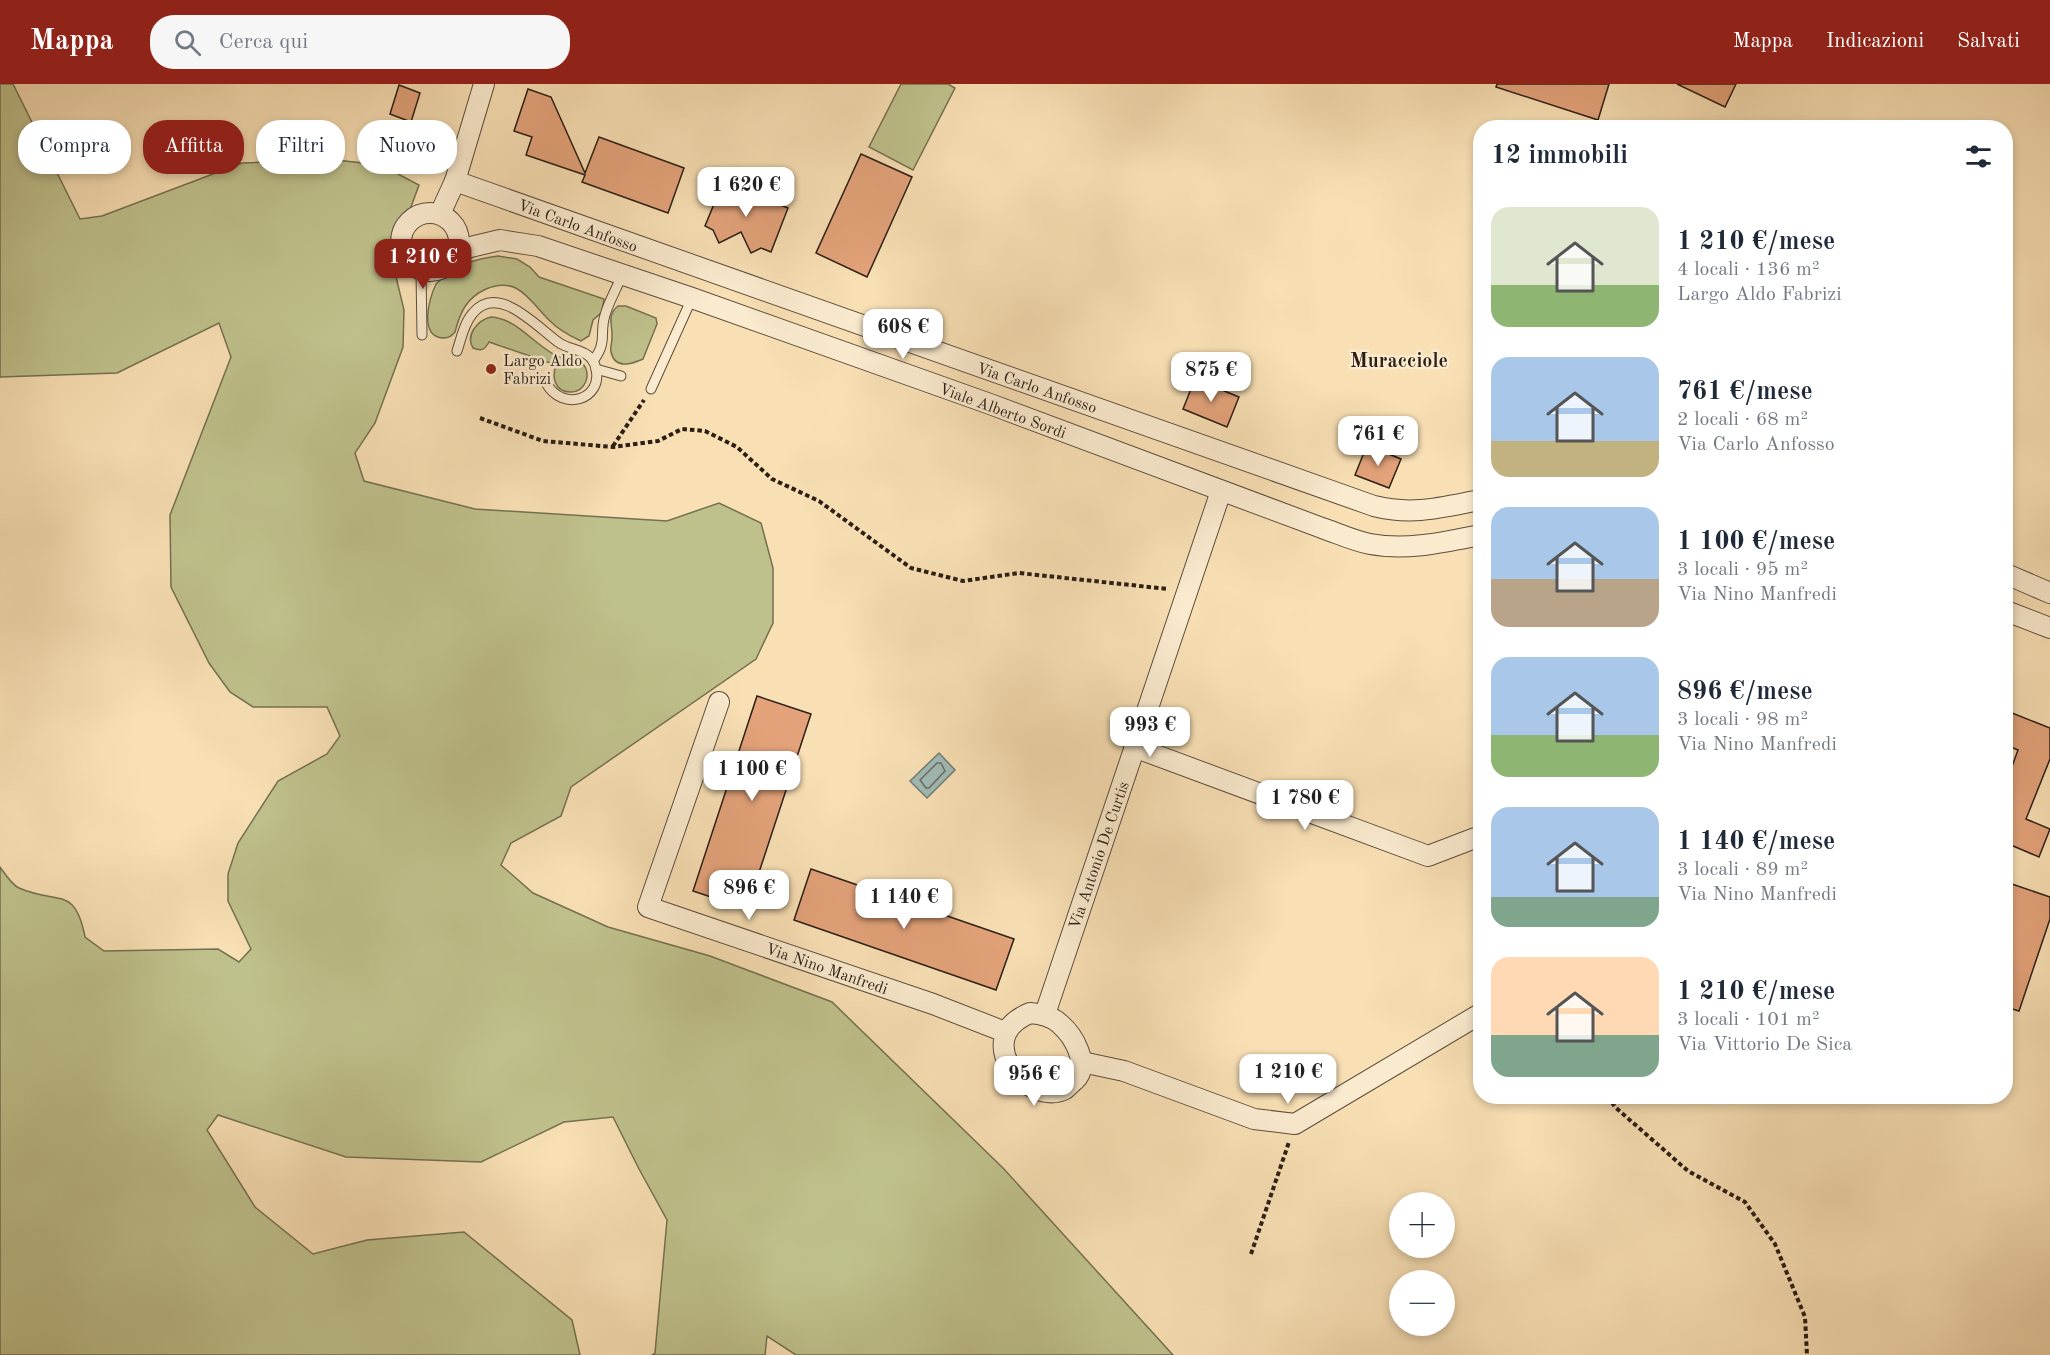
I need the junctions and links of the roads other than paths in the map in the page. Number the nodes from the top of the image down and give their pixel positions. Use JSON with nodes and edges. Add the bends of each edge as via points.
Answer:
{"nodes":[{"id":1,"x":484,"y":84,"type":"edge"},
{"id":2,"x":455,"y":181,"type":"junction"},
{"id":3,"x":440,"y":214,"type":"junction"},
{"id":4,"x":458,"y":250,"type":"junction"},
{"id":5,"x":421,"y":271,"type":"junction"},
{"id":6,"x":622,"y":275,"type":"junction"},
{"id":7,"x":692,"y":298,"type":"junction"},
{"id":8,"x":422,"y":335,"type":"dead end"},
{"id":9,"x":457,"y":351,"type":"dead end"},
{"id":10,"x":595,"y":365,"type":"junction"},
{"id":11,"x":999,"y":374,"type":"junction"},
{"id":12,"x":621,"y":376,"type":"dead end"},
{"id":13,"x":546,"y":383,"type":"dead end"},
{"id":14,"x":651,"y":389,"type":"road end"},
{"id":15,"x":990,"y":404,"type":"junction"},
{"id":16,"x":1221,"y":490,"type":"junction"},
{"id":17,"x":1473,"y":501,"type":"edge"},
{"id":18,"x":1473,"y":536,"type":"edge"},
{"id":19,"x":2013,"y":576,"type":"edge"},
{"id":20,"x":2050,"y":593,"type":"edge"},
{"id":21,"x":2013,"y":619,"type":"edge"},
{"id":22,"x":2050,"y":628,"type":"edge"},
{"id":23,"x":718,"y":702,"type":"dead end"},
{"id":24,"x":1134,"y":747,"type":"junction"},
{"id":25,"x":1473,"y":839,"type":"edge"},
{"id":26,"x":1045,"y":1014,"type":"junction"},
{"id":27,"x":1473,"y":1018,"type":"edge"},
{"id":28,"x":1005,"y":1032,"type":"junction"},
{"id":29,"x":1082,"y":1062,"type":"junction"}],
"edges":[{"from":1,"to":2,"type":"street"},
{"from":2,"to":3,"type":"street"},
{"from":2,"to":11,"type":"street","name":"Via Carlo Anfosso"},
{"from":3,"to":4,"type":"street","via":[[456,228]]},
{"from":3,"to":5,"type":"street","via":[[414,217],[401,236],[407,261]]},
{"from":4,"to":5,"type":"street","via":[[445,267]]},
{"from":4,"to":6,"type":"street","name":"Viale Alberto Sordi","via":[[500,240],[538,246]]},
{"from":5,"to":8,"type":"lane"},
{"from":6,"to":7,"type":"street","name":"Viale Alberto Sordi"},
{"from":6,"to":10,"type":"lane","via":[[604,315],[603,342]]},
{"from":7,"to":14,"type":"lane"},
{"from":7,"to":15,"type":"street","name":"Viale Alberto Sordi"},
{"from":9,"to":10,"type":"lane","via":[[473,312],[501,302],[512,306],[561,344],[580,350]]},
{"from":10,"to":12,"type":"lane"},
{"from":10,"to":13,"type":"lane","via":[[594,386],[583,398],[565,400]]},
{"from":11,"to":15,"type":"street"},
{"from":11,"to":17,"type":"street","name":"Via Carlo Anfosso","via":[[1374,506],[1409,512]]},
{"from":15,"to":16,"type":"street","name":"Viale Alberto Sordi"},
{"from":16,"to":18,"type":"street","name":"Viale Alberto Sordi","via":[[1369,544],[1433,544]]},
{"from":16,"to":24,"type":"street","name":"Via Antonio De Curtis"},
{"from":19,"to":20,"type":"street"},
{"from":21,"to":22,"type":"street"},
{"from":23,"to":28,"type":"street","name":"Via Nino Manfredi","via":[[648,907]]},
{"from":24,"to":25,"type":"street","via":[[1428,856]]},
{"from":24,"to":26,"type":"street","name":"Via Antonio De Curtis"},
{"from":26,"to":28,"type":"street","via":[[1030,1012],[1017,1018]]},
{"from":26,"to":29,"type":"street","via":[[1060,1023]]},
{"from":27,"to":29,"type":"street","via":[[1295,1124],[1254,1119],[1124,1071]]},
{"from":28,"to":29,"type":"street","via":[[1004,1054],[1012,1071],[1027,1085],[1048,1092],[1065,1090],[1079,1076]]}]}
